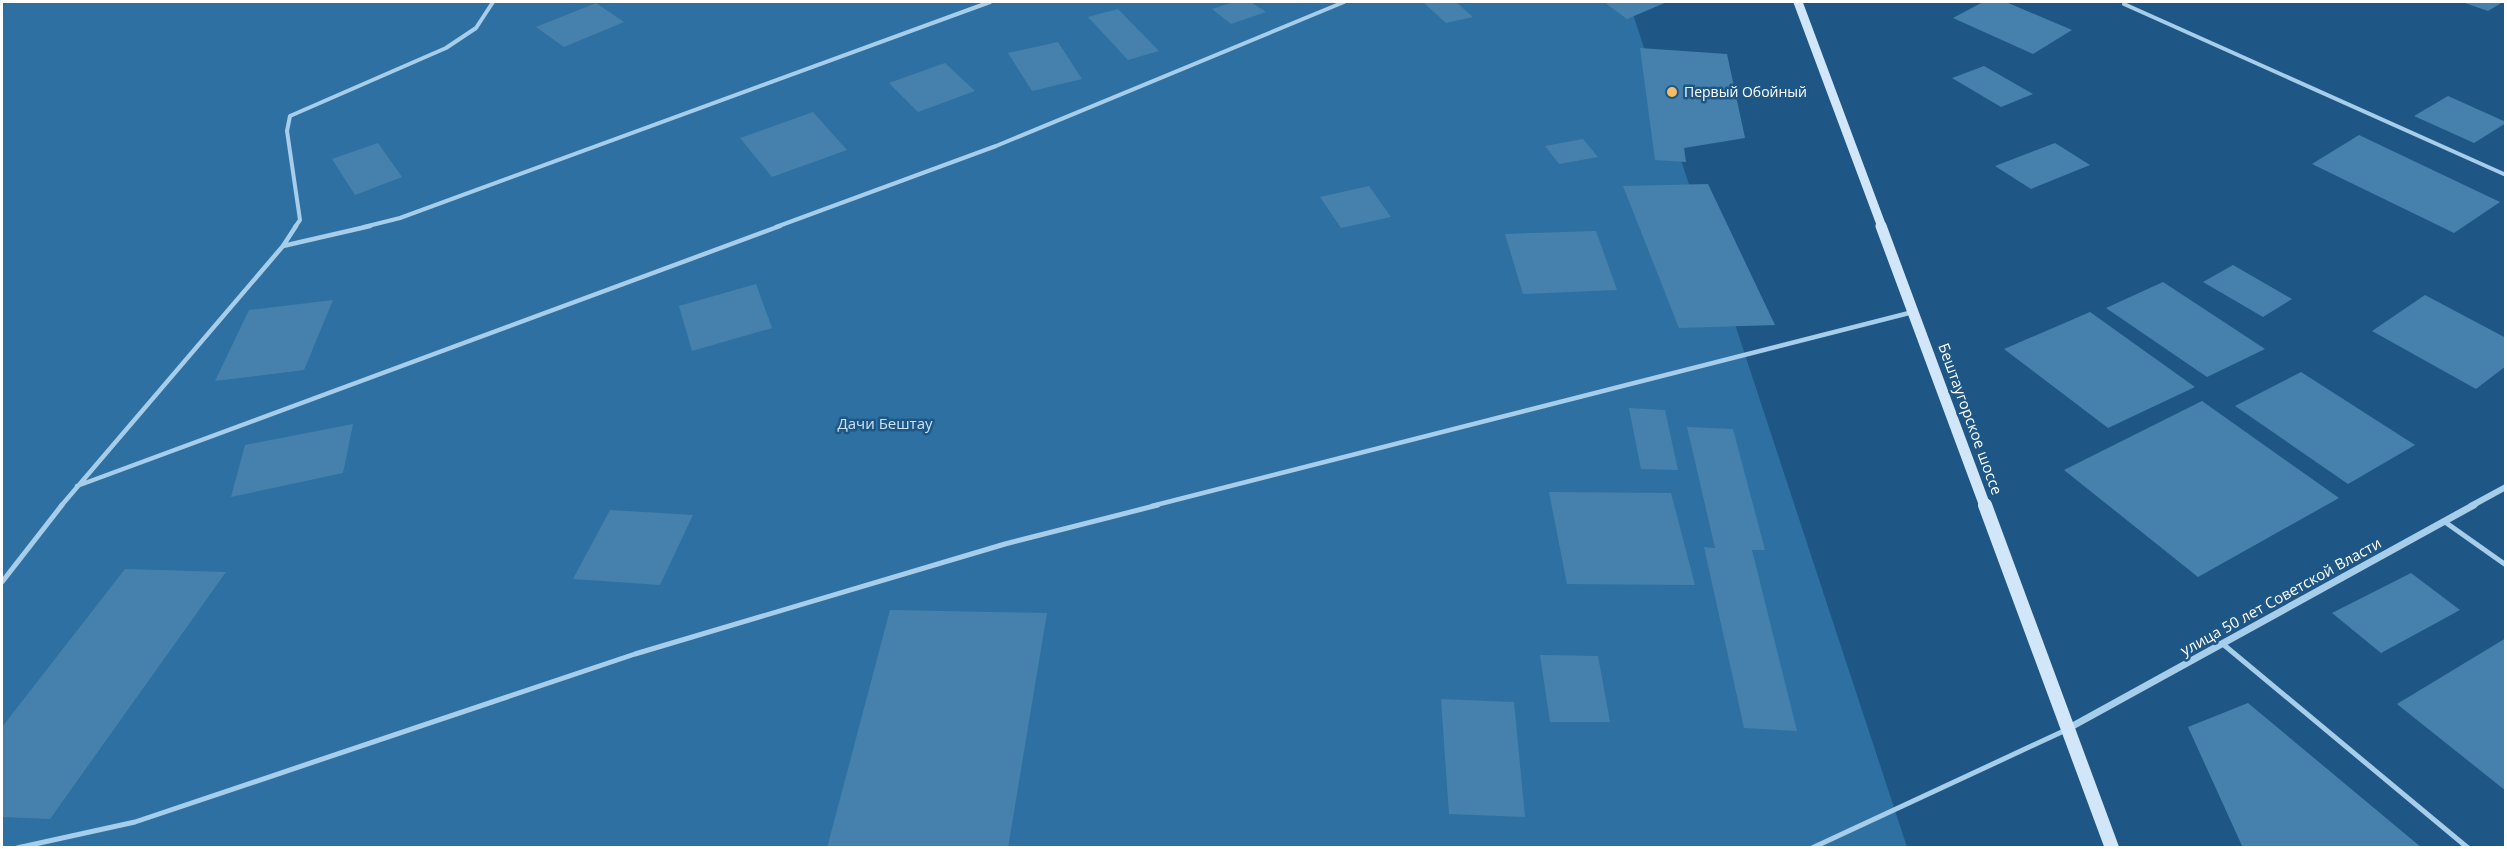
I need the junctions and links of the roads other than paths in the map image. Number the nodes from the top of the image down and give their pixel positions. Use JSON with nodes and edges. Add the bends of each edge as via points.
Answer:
{"nodes":[{"id":1,"x":493,"y":2,"type":"edge"},
{"id":2,"x":990,"y":2,"type":"edge"},
{"id":3,"x":1344,"y":2,"type":"edge"},
{"id":4,"x":1797,"y":2,"type":"edge"},
{"id":5,"x":2124,"y":4,"type":"dead end"},
{"id":6,"x":2505,"y":175,"type":"edge"},
{"id":7,"x":283,"y":246,"type":"junction"},
{"id":8,"x":1915,"y":312,"type":"junction"},
{"id":9,"x":77,"y":486,"type":"junction"},
{"id":10,"x":2505,"y":487,"type":"edge"},
{"id":11,"x":2445,"y":522,"type":"junction"},
{"id":12,"x":2505,"y":565,"type":"edge"},
{"id":13,"x":2,"y":582,"type":"edge"},
{"id":14,"x":2224,"y":645,"type":"junction"},
{"id":15,"x":2068,"y":729,"type":"junction"},
{"id":16,"x":17,"y":848,"type":"edge"},
{"id":17,"x":1812,"y":848,"type":"edge"},
{"id":18,"x":2112,"y":848,"type":"edge"},
{"id":19,"x":2468,"y":848,"type":"edge"}],
"edges":[{"from":1,"to":7,"type":"lane","via":[[476,28],[446,48],[290,116],[287,131],[300,220]]},
{"from":2,"to":7,"type":"lane","via":[[400,218]]},
{"from":3,"to":9,"type":"lane","via":[[996,146]]},
{"from":4,"to":8,"type":"main road","name":"Бештаугорское шоссе"},
{"from":5,"to":6,"type":"lane"},
{"from":7,"to":9,"type":"lane"},
{"from":8,"to":15,"type":"main road","name":"Бештаугорское шоссе"},
{"from":8,"to":16,"type":"lane","via":[[1005,544],[635,654],[135,822]]},
{"from":9,"to":13,"type":"lane"},
{"from":10,"to":11,"type":"street","name":"улица 50 лет Советской Власти"},
{"from":11,"to":12,"type":"lane"},
{"from":11,"to":14,"type":"street","name":"улица 50 лет Советской Власти"},
{"from":14,"to":15,"type":"street","name":"улица 50 лет Советской Власти"},
{"from":14,"to":19,"type":"lane"},
{"from":15,"to":17,"type":"lane"},
{"from":15,"to":18,"type":"main road","name":"Бештаугорское шоссе"}]}
